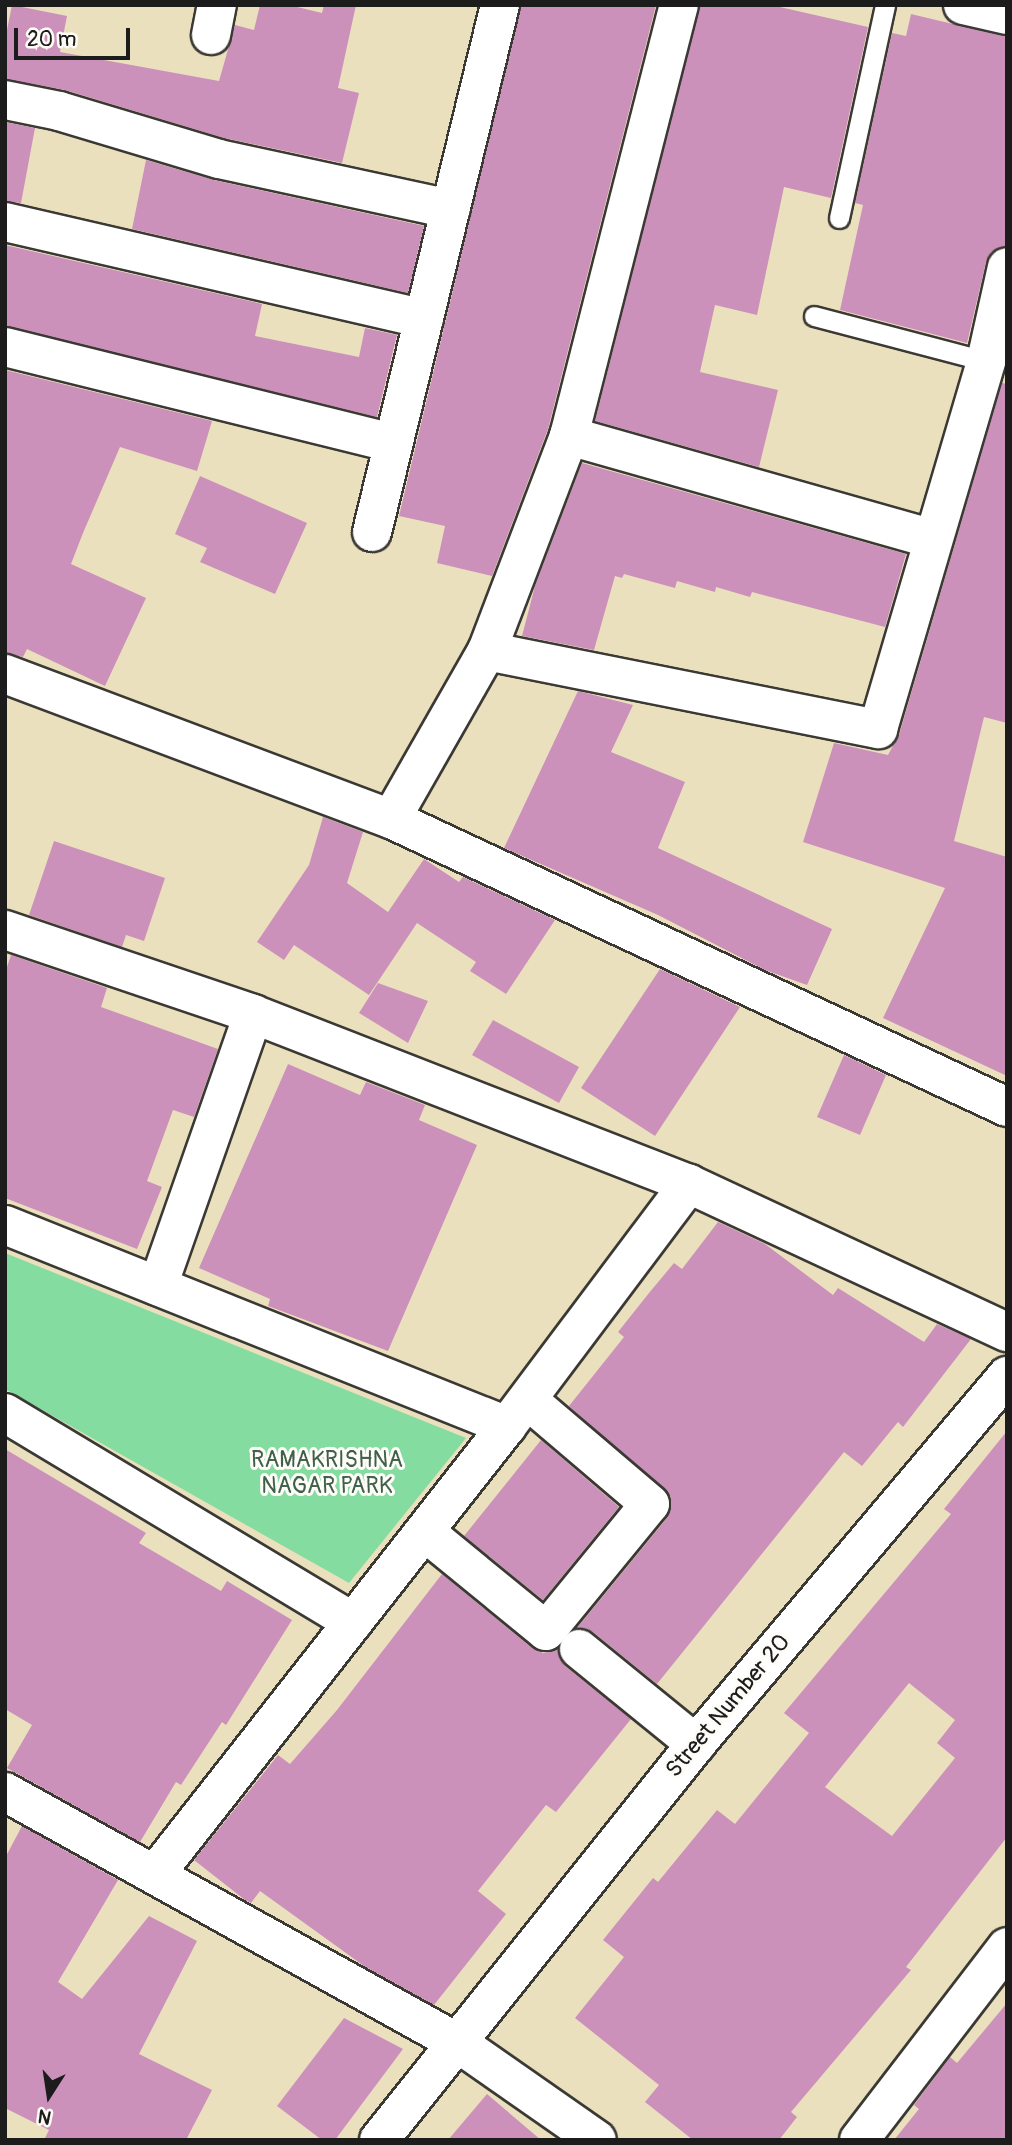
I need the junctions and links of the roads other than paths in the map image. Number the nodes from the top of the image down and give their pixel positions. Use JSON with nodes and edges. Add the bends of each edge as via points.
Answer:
{"nodes":[{"id":1,"x":500,"y":5,"type":"edge"},
{"id":2,"x":678,"y":5,"type":"edge"},
{"id":3,"x":885,"y":5,"type":"edge"},
{"id":4,"x":963,"y":5,"type":"edge"},
{"id":5,"x":1007,"y":15,"type":"edge"},
{"id":6,"x":5,"y":100,"type":"edge"},
{"id":7,"x":451,"y":209,"type":"junction"},
{"id":8,"x":838,"y":218,"type":"dead end"},
{"id":9,"x":5,"y":222,"type":"edge"},
{"id":10,"x":1007,"y":267,"type":"edge"},
{"id":11,"x":814,"y":316,"type":"dead end"},
{"id":12,"x":425,"y":318,"type":"junction"},
{"id":13,"x":5,"y":347,"type":"edge"},
{"id":14,"x":986,"y":361,"type":"junction"},
{"id":15,"x":569,"y":436,"type":"junction"},
{"id":16,"x":392,"y":443,"type":"junction"},
{"id":17,"x":372,"y":532,"type":"dead end"},
{"id":18,"x":933,"y":539,"type":"junction"},
{"id":19,"x":487,"y":651,"type":"junction"},
{"id":20,"x":5,"y":674,"type":"edge"},
{"id":21,"x":391,"y":819,"type":"junction"},
{"id":22,"x":5,"y":930,"type":"edge"},
{"id":23,"x":253,"y":1014,"type":"junction"},
{"id":24,"x":1007,"y":1107,"type":"edge"},
{"id":25,"x":689,"y":1184,"type":"junction"},
{"id":26,"x":5,"y":1225,"type":"edge"},
{"id":27,"x":158,"y":1286,"type":"junction"},
{"id":28,"x":1007,"y":1332,"type":"edge"},
{"id":29,"x":1007,"y":1376,"type":"edge"},
{"id":30,"x":5,"y":1413,"type":"edge"},
{"id":31,"x":518,"y":1413,"type":"junction"},
{"id":32,"x":425,"y":1532,"type":"junction"},
{"id":33,"x":353,"y":1622,"type":"junction"},
{"id":34,"x":579,"y":1649,"type":"dead end"},
{"id":35,"x":696,"y":1744,"type":"junction"},
{"id":36,"x":5,"y":1792,"type":"edge"},
{"id":37,"x":156,"y":1873,"type":"junction"},
{"id":38,"x":1007,"y":1947,"type":"edge"},
{"id":39,"x":458,"y":2043,"type":"junction"},
{"id":40,"x":379,"y":2140,"type":"edge"},
{"id":41,"x":597,"y":2140,"type":"edge"},
{"id":42,"x":859,"y":2140,"type":"edge"}],
"edges":[{"from":1,"to":7,"type":"street"},
{"from":2,"to":15,"type":"street"},
{"from":3,"to":8,"type":"lane"},
{"from":4,"to":5,"type":"street"},
{"from":6,"to":7,"type":"street","via":[[60,111],[219,159]]},
{"from":7,"to":12,"type":"street"},
{"from":9,"to":12,"type":"street"},
{"from":10,"to":14,"type":"street"},
{"from":11,"to":14,"type":"lane"},
{"from":12,"to":16,"type":"street"},
{"from":13,"to":16,"type":"street"},
{"from":14,"to":18,"type":"street"},
{"from":15,"to":18,"type":"street"},
{"from":15,"to":19,"type":"street"},
{"from":16,"to":17,"type":"street"},
{"from":18,"to":19,"type":"street","via":[[878,729]]},
{"from":19,"to":21,"type":"street"},
{"from":20,"to":21,"type":"street"},
{"from":21,"to":24,"type":"street"},
{"from":22,"to":23,"type":"street"},
{"from":23,"to":25,"type":"street"},
{"from":23,"to":27,"type":"street"},
{"from":25,"to":28,"type":"street"},
{"from":25,"to":31,"type":"street"},
{"from":26,"to":27,"type":"street"},
{"from":27,"to":31,"type":"street"},
{"from":29,"to":35,"type":"street","name":"Street Number 20"},
{"from":30,"to":33,"type":"street"},
{"from":31,"to":32,"type":"street"},
{"from":31,"to":32,"type":"street","via":[[649,1504],[546,1630]]},
{"from":32,"to":33,"type":"street"},
{"from":33,"to":37,"type":"street"},
{"from":34,"to":35,"type":"street"},
{"from":35,"to":39,"type":"street","name":"Street Number 20"},
{"from":36,"to":37,"type":"street"},
{"from":37,"to":39,"type":"street"},
{"from":38,"to":42,"type":"street"},
{"from":39,"to":40,"type":"street","name":"Street Number 20"},
{"from":39,"to":41,"type":"street"}]}
